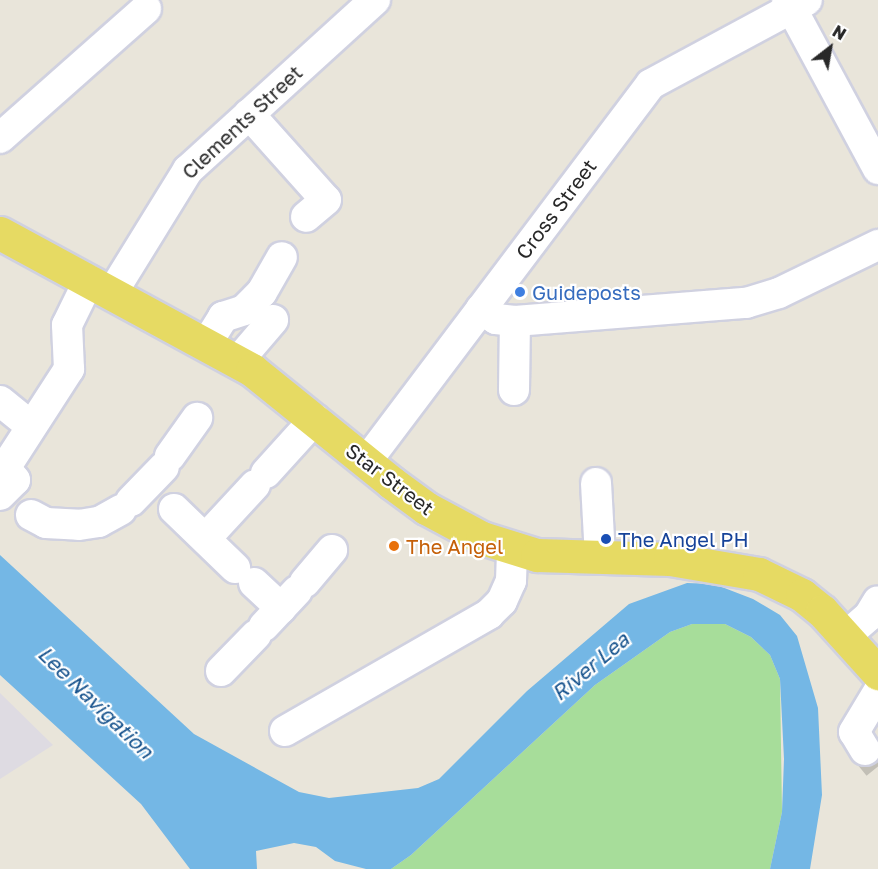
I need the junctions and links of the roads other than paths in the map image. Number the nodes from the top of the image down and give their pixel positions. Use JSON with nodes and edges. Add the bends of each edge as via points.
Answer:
{"nodes":[{"id":1,"x":375,"y":0,"type":"edge"},
{"id":2,"x":795,"y":3,"type":"edge"},
{"id":3,"x":146,"y":9,"type":"dead end"},
{"id":4,"x":249,"y":114,"type":"junction"},
{"id":5,"x":0,"y":138,"type":"edge"},
{"id":6,"x":878,"y":169,"type":"edge"},
{"id":7,"x":306,"y":217,"type":"dead end"},
{"id":8,"x":0,"y":233,"type":"edge"},
{"id":9,"x":878,"y":245,"type":"edge"},
{"id":10,"x":282,"y":257,"type":"dead end"},
{"id":11,"x":101,"y":287,"type":"junction"},
{"id":12,"x":481,"y":309,"type":"junction"},
{"id":13,"x":273,"y":320,"type":"dead end"},
{"id":14,"x":515,"y":321,"type":"junction"},
{"id":15,"x":207,"y":343,"type":"junction"},
{"id":16,"x":238,"y":361,"type":"junction"},
{"id":17,"x":514,"y":390,"type":"dead end"},
{"id":18,"x":0,"y":401,"type":"edge"},
{"id":19,"x":197,"y":418,"type":"dead end"},
{"id":20,"x":315,"y":419,"type":"junction"},
{"id":21,"x":31,"y":426,"type":"junction"},
{"id":22,"x":366,"y":462,"type":"junction"},
{"id":23,"x":596,"y":483,"type":"dead end"},
{"id":24,"x":152,"y":489,"type":"junction"},
{"id":25,"x":0,"y":495,"type":"edge"},
{"id":26,"x":31,"y":515,"type":"dead end"},
{"id":27,"x":206,"y":538,"type":"junction"},
{"id":28,"x":512,"y":549,"type":"junction"},
{"id":29,"x":332,"y":550,"type":"dead end"},
{"id":30,"x":600,"y":558,"type":"junction"},
{"id":31,"x":878,"y":601,"type":"edge"},
{"id":32,"x":280,"y":608,"type":"junction"},
{"id":33,"x":847,"y":635,"type":"junction"},
{"id":34,"x":221,"y":671,"type":"dead end"},
{"id":35,"x":878,"y":673,"type":"edge"},
{"id":36,"x":878,"y":692,"type":"edge"},
{"id":37,"x":285,"y":731,"type":"dead end"},
{"id":38,"x":865,"y":750,"type":"tunnel mouth"}],
"edges":[{"from":1,"to":4,"type":"street","name":"Clements Street"},
{"from":2,"to":6,"type":"street"},
{"from":2,"to":12,"type":"street","name":"Cross Street","via":[[651,84]]},
{"from":3,"to":5,"type":"street"},
{"from":4,"to":7,"type":"street","via":[[326,200]]},
{"from":4,"to":11,"type":"street","name":"Clements Street","via":[[176,185]]},
{"from":8,"to":11,"type":"main road","name":"Star Street"},
{"from":9,"to":14,"type":"street","via":[[779,293],[746,303]]},
{"from":10,"to":15,"type":"street","via":[[262,292],[244,310],[223,316]]},
{"from":11,"to":15,"type":"main road","name":"Star Street"},
{"from":11,"to":21,"type":"street","name":"Clements Street","via":[[68,325],[69,369]]},
{"from":12,"to":14,"type":"street","via":[[496,319]]},
{"from":12,"to":22,"type":"street","name":"Cross Street"},
{"from":13,"to":16,"type":"street"},
{"from":14,"to":17,"type":"street"},
{"from":15,"to":16,"type":"main road","name":"Star Street"},
{"from":16,"to":20,"type":"main road","name":"Star Street"},
{"from":18,"to":21,"type":"street"},
{"from":19,"to":24,"type":"street"},
{"from":20,"to":22,"type":"main road","name":"Star Street"},
{"from":20,"to":27,"type":"street"},
{"from":21,"to":25,"type":"street","name":"Clements Street","via":[[5,468],[15,480]]},
{"from":22,"to":28,"type":"main road","name":"Star Street","via":[[426,508]]},
{"from":23,"to":30,"type":"street"},
{"from":24,"to":26,"type":"street","via":[[99,522],[46,524]]},
{"from":24,"to":27,"type":"street"},
{"from":27,"to":32,"type":"street"},
{"from":28,"to":30,"type":"main road","name":"Star Street","via":[[563,558]]},
{"from":28,"to":37,"type":"street","via":[[511,581],[502,601],[489,614]]},
{"from":29,"to":32,"type":"street"},
{"from":30,"to":33,"type":"main road","name":"Star Street","via":[[670,559],[759,574],[802,595]]},
{"from":31,"to":33,"type":"street","via":[[869,616]]},
{"from":32,"to":34,"type":"street"},
{"from":33,"to":35,"type":"main road","name":"Star Street"},
{"from":36,"to":38,"type":"street","via":[[854,732]]}]}
